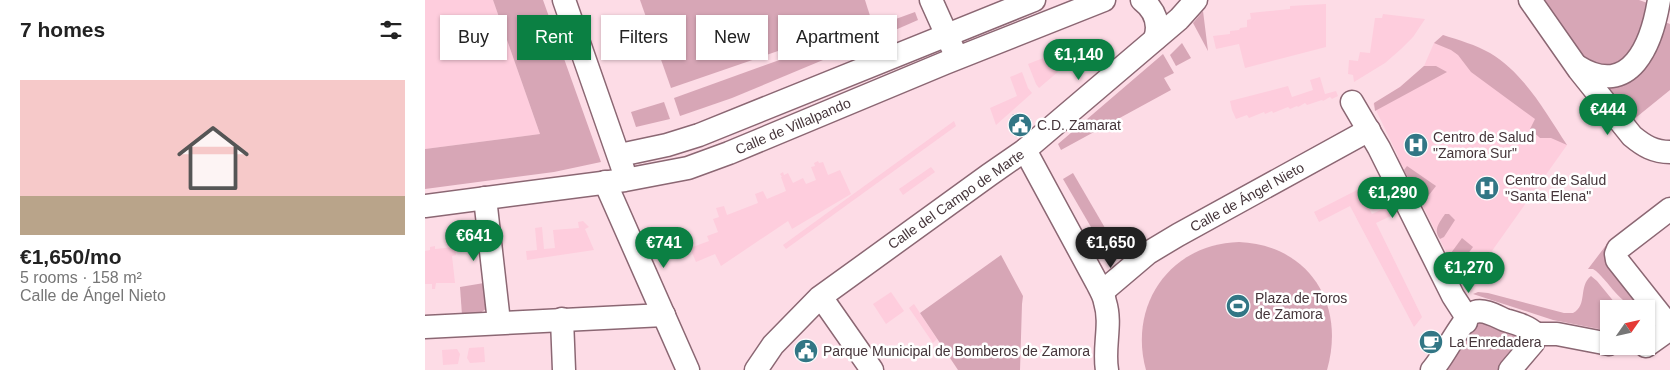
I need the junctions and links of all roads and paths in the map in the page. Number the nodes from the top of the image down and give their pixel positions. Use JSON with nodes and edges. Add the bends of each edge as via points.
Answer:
{"nodes":[{"id":1,"x":565,"y":0,"type":"edge"},
{"id":2,"x":931,"y":0,"type":"edge"},
{"id":3,"x":1034,"y":0,"type":"edge"},
{"id":4,"x":1142,"y":0,"type":"edge"},
{"id":5,"x":1176,"y":0,"type":"edge"},
{"id":6,"x":1196,"y":0,"type":"edge"},
{"id":7,"x":1530,"y":0,"type":"edge"},
{"id":8,"x":1659,"y":0,"type":"edge"},
{"id":9,"x":1093,"y":2,"type":"edge"},
{"id":10,"x":948,"y":35,"type":"junction"},
{"id":11,"x":1158,"y":36,"type":"junction"},
{"id":12,"x":957,"y":58,"type":"junction"},
{"id":13,"x":1577,"y":66,"type":"junction"},
{"id":14,"x":1353,"y":102,"type":"dead end"},
{"id":15,"x":1369,"y":130,"type":"junction"},
{"id":16,"x":1025,"y":150,"type":"junction"},
{"id":17,"x":1670,"y":152,"type":"edge"},
{"id":18,"x":620,"y":155,"type":"junction"},
{"id":19,"x":615,"y":181,"type":"junction"},
{"id":20,"x":485,"y":198,"type":"junction"},
{"id":21,"x":425,"y":206,"type":"edge"},
{"id":22,"x":1670,"y":209,"type":"edge"},
{"id":23,"x":1087,"y":263,"type":"junction"},
{"id":24,"x":1129,"y":269,"type":"junction"},
{"id":25,"x":1102,"y":292,"type":"junction"},
{"id":26,"x":821,"y":296,"type":"junction"},
{"id":27,"x":664,"y":315,"type":"junction"},
{"id":28,"x":562,"y":319,"type":"junction"},
{"id":29,"x":499,"y":322,"type":"junction"},
{"id":30,"x":1465,"y":322,"type":"junction"},
{"id":31,"x":1107,"y":324,"type":"junction"},
{"id":32,"x":425,"y":327,"type":"edge"},
{"id":33,"x":1670,"y":328,"type":"edge"},
{"id":34,"x":1535,"y":334,"type":"junction"},
{"id":35,"x":1655,"y":339,"type":"edge"},
{"id":36,"x":1600,"y":342,"type":"edge"},
{"id":37,"x":564,"y":370,"type":"edge"},
{"id":38,"x":688,"y":370,"type":"edge"},
{"id":39,"x":757,"y":370,"type":"edge"},
{"id":40,"x":872,"y":370,"type":"edge"},
{"id":41,"x":1107,"y":370,"type":"edge"},
{"id":42,"x":1432,"y":370,"type":"edge"},
{"id":43,"x":1510,"y":370,"type":"edge"}],
"edges":[{"from":1,"to":18,"type":"street"},
{"from":2,"to":10,"type":"street"},
{"from":3,"to":10,"type":"street","name":"Calle de Villalpando"},
{"from":4,"to":11,"type":"street","via":[[1150,7],[1157,22]]},
{"from":5,"to":11,"type":"street","name":"Calle del Campo de Marte","via":[[1170,18]]},
{"from":6,"to":11,"type":"street","name":"Calle del Campo de Marte"},
{"from":7,"to":13,"type":"street"},
{"from":8,"to":13,"type":"street","via":[[1648,41],[1630,68],[1620,74],[1607,75]]},
{"from":9,"to":12,"type":"street","name":"Calle de Villalpando"},
{"from":10,"to":12,"type":"street"},
{"from":10,"to":18,"type":"street","name":"Calle de Villalpando","via":[[699,135]]},
{"from":11,"to":16,"type":"street","name":"Calle del Campo de Marte"},
{"from":12,"to":19,"type":"street","name":"Calle de Villalpando","via":[[705,162],[675,171]]},
{"from":13,"to":17,"type":"street","via":[[1632,136],[1653,150]]},
{"from":14,"to":15,"type":"street"},
{"from":15,"to":24,"type":"street","name":"Calle de Ángel Nieto","via":[[1178,234],[1147,253]]},
{"from":15,"to":30,"type":"street","via":[[1464,313]]},
{"from":16,"to":23,"type":"street"},
{"from":16,"to":26,"type":"street","name":"Calle del Campo de Marte"},
{"from":18,"to":19,"type":"street"},
{"from":19,"to":20,"type":"street","name":"Calle de Villalpando"},
{"from":19,"to":27,"type":"street"},
{"from":20,"to":21,"type":"street","name":"Calle de Villalpando"},
{"from":20,"to":29,"type":"street"},
{"from":22,"to":33,"type":"street","via":[[1618,249],[1616,254],[1617,260]]},
{"from":23,"to":24,"type":"street","via":[[1101,271]]},
{"from":23,"to":25,"type":"street"},
{"from":24,"to":25,"type":"street","name":"Calle de Ángel Nieto"},
{"from":24,"to":31,"type":"street","name":"Calle de Ángel Nieto","via":[[1111,305]]},
{"from":25,"to":31,"type":"street"},
{"from":26,"to":39,"type":"street","name":"Calle del Campo de Marte","via":[[773,345]]},
{"from":26,"to":40,"type":"street"},
{"from":27,"to":28,"type":"street"},
{"from":27,"to":38,"type":"street"},
{"from":28,"to":29,"type":"street"},
{"from":28,"to":37,"type":"street"},
{"from":29,"to":32,"type":"street"},
{"from":30,"to":34,"type":"street","via":[[1472,314],[1481,312],[1527,327]]},
{"from":30,"to":42,"type":"street"},
{"from":31,"to":41,"type":"street"},
{"from":33,"to":35,"type":"street"},
{"from":34,"to":36,"type":"street","via":[[1557,334]]},
{"from":34,"to":43,"type":"street","via":[[1533,343]]}]}
